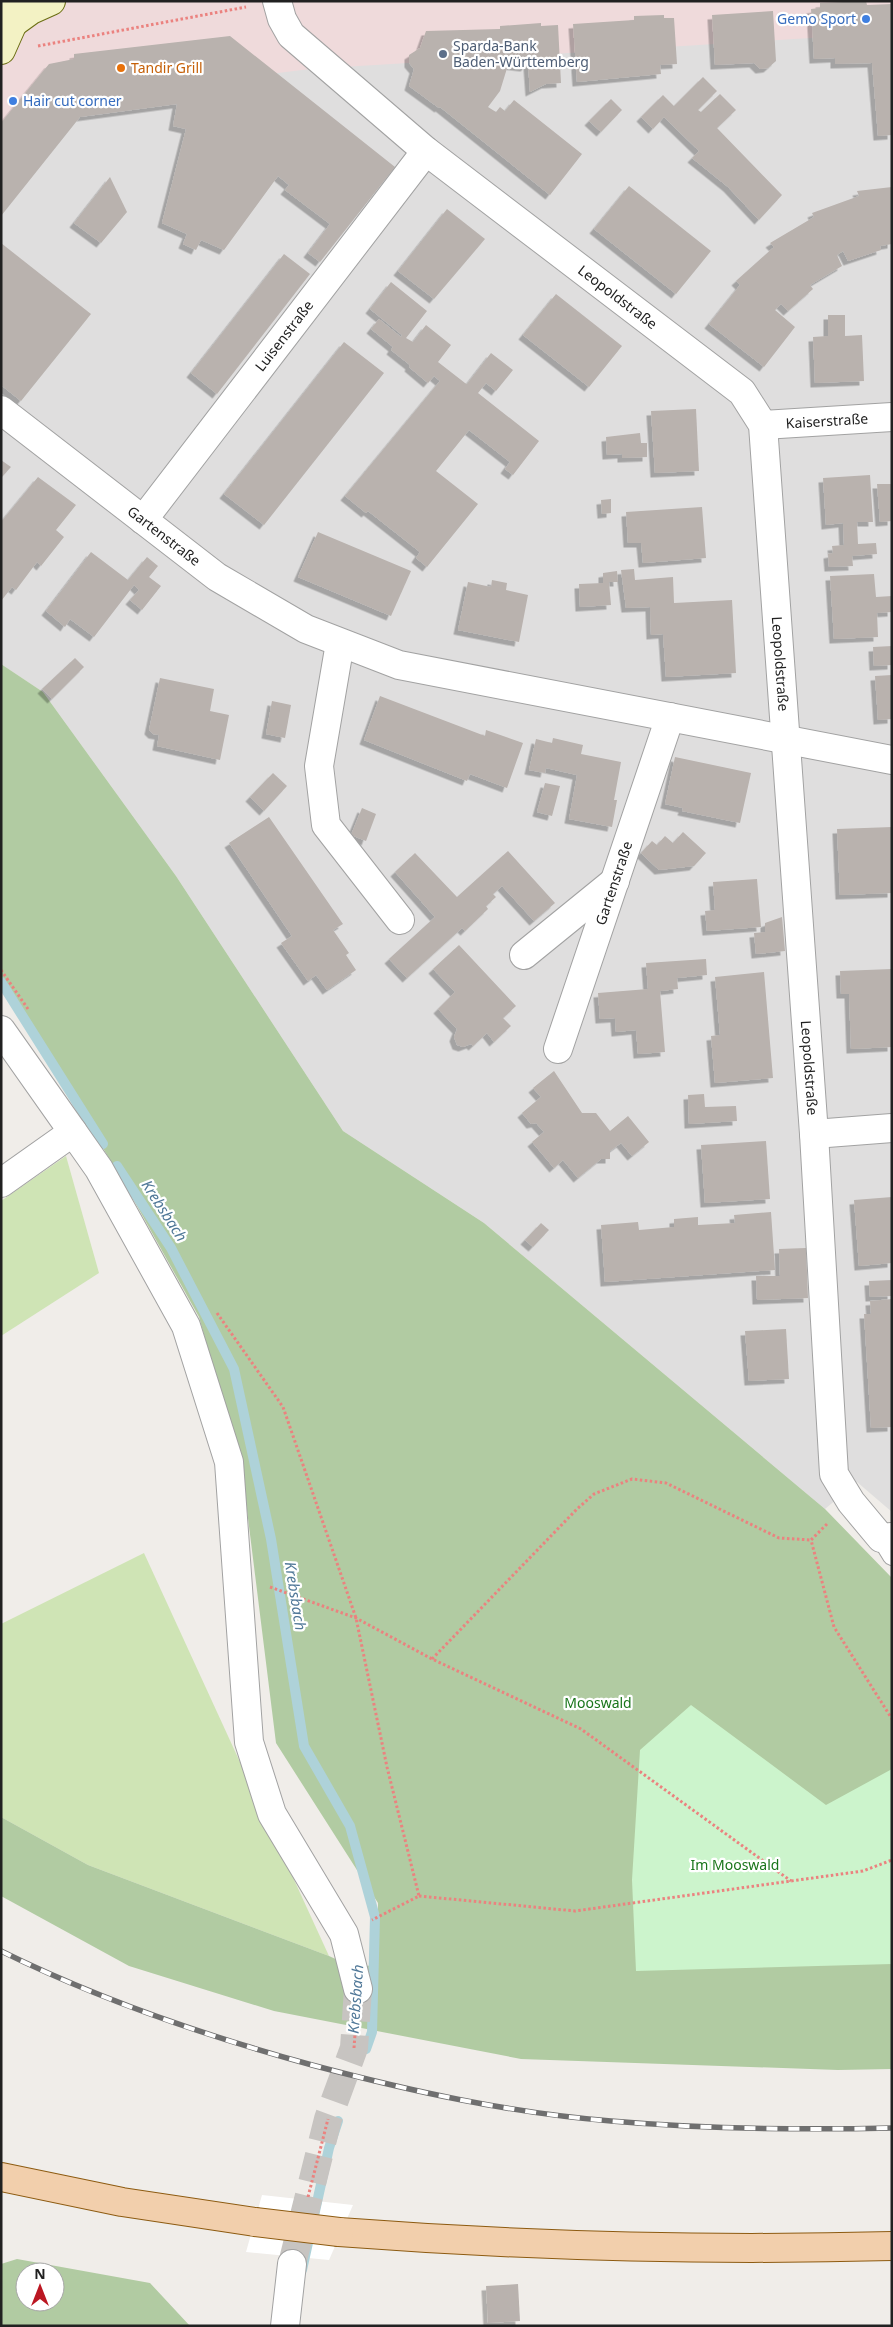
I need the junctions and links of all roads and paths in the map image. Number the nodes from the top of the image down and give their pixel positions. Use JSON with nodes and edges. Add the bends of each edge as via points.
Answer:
{"nodes":[{"id":1,"x":50,"y":1,"type":"edge"},
{"id":2,"x":277,"y":1,"type":"edge"},
{"id":3,"x":249,"y":7,"type":"dead end"},
{"id":4,"x":12,"y":12,"type":"edge"},
{"id":5,"x":1,"y":50,"type":"edge"},
{"id":6,"x":31,"y":52,"type":"dead end"},
{"id":7,"x":426,"y":151,"type":"junction"},
{"id":8,"x":1,"y":410,"type":"edge"},
{"id":9,"x":892,"y":417,"type":"edge"},
{"id":10,"x":762,"y":425,"type":"junction"},
{"id":11,"x":143,"y":520,"type":"junction"},
{"id":12,"x":340,"y":643,"type":"junction"},
{"id":13,"x":670,"y":717,"type":"junction"},
{"id":14,"x":785,"y":738,"type":"junction"},
{"id":15,"x":892,"y":760,"type":"edge"},
{"id":16,"x":615,"y":881,"type":"junction"},
{"id":17,"x":400,"y":920,"type":"dead end"},
{"id":18,"x":524,"y":955,"type":"dead end"},
{"id":19,"x":1,"y":1030,"type":"edge"},
{"id":20,"x":558,"y":1049,"type":"dead end"},
{"id":21,"x":892,"y":1128,"type":"edge"},
{"id":22,"x":73,"y":1132,"type":"junction"},
{"id":23,"x":814,"y":1134,"type":"junction"},
{"id":24,"x":1,"y":1183,"type":"edge"},
{"id":25,"x":851,"y":1502,"type":"junction"},
{"id":26,"x":810,"y":1540,"type":"junction"},
{"id":27,"x":888,"y":1544,"type":"edge"},
{"id":28,"x":239,"y":1576,"type":"junction"},
{"id":29,"x":432,"y":1659,"type":"junction"},
{"id":30,"x":892,"y":1719,"type":"edge"},
{"id":31,"x":892,"y":1860,"type":"edge"},
{"id":32,"x":791,"y":1880,"type":"junction"},
{"id":33,"x":419,"y":1896,"type":"dead end"},
{"id":34,"x":358,"y":1989,"type":"tunnel mouth"},
{"id":35,"x":328,"y":2119,"type":"dead end"},
{"id":36,"x":1,"y":2176,"type":"edge"},
{"id":37,"x":308,"y":2198,"type":"dead end"},
{"id":38,"x":892,"y":2246,"type":"edge"},
{"id":39,"x":292,"y":2264,"type":"tunnel mouth"},
{"id":40,"x":285,"y":2326,"type":"edge"}],
"edges":[{"from":1,"to":4,"type":"street","via":[[31,10]]},
{"from":2,"to":7,"type":"street","name":"Leopoldstraße","via":[[291,35]]},
{"from":3,"to":6,"type":"path","via":[[39,46]]},
{"from":4,"to":5,"type":"street"},
{"from":7,"to":10,"type":"street","name":"Leopoldstraße","via":[[742,392]]},
{"from":7,"to":11,"type":"street","name":"Luisenstraße"},
{"from":8,"to":11,"type":"street","name":"Gartenstraße"},
{"from":9,"to":10,"type":"street","name":"Kaiserstraße"},
{"from":10,"to":14,"type":"street","name":"Leopoldstraße"},
{"from":11,"to":12,"type":"street","name":"Gartenstraße","via":[[217,577],[306,629]]},
{"from":12,"to":13,"type":"street","name":"Gartenstraße","via":[[399,665]]},
{"from":12,"to":17,"type":"street","via":[[319,766],[326,825]]},
{"from":13,"to":14,"type":"street","name":"Gartenstraße"},
{"from":13,"to":16,"type":"street","name":"Gartenstraße"},
{"from":14,"to":15,"type":"street","name":"Gartenstraße"},
{"from":14,"to":23,"type":"street","name":"Leopoldstraße"},
{"from":16,"to":18,"type":"street"},
{"from":16,"to":20,"type":"street","name":"Gartenstraße"},
{"from":19,"to":22,"type":"street"},
{"from":21,"to":23,"type":"street"},
{"from":22,"to":24,"type":"street"},
{"from":22,"to":28,"type":"street","via":[[100,1169],[186,1326],[229,1462]]},
{"from":23,"to":25,"type":"street","name":"Leopoldstraße","via":[[834,1474]]},
{"from":25,"to":26,"type":"path"},
{"from":25,"to":27,"type":"street","name":"Leopoldstraße"},
{"from":26,"to":29,"type":"path","via":[[779,1538],[666,1483],[632,1479],[588,1499]]},
{"from":26,"to":30,"type":"path","via":[[834,1627]]},
{"from":28,"to":29,"type":"path","via":[[356,1618]]},
{"from":28,"to":34,"type":"street","via":[[249,1742],[272,1814],[344,1934]]},
{"from":29,"to":32,"type":"path","via":[[581,1729]]},
{"from":31,"to":32,"type":"path","via":[[863,1871]]},
{"from":32,"to":33,"type":"path","via":[[574,1911]]},
{"from":35,"to":37,"type":"path"},
{"from":36,"to":38,"type":"main road","bridge":true,"via":[[122,2202],[339,2232],[576,2246],[702,2249]]},
{"from":39,"to":40,"type":"street"}]}
